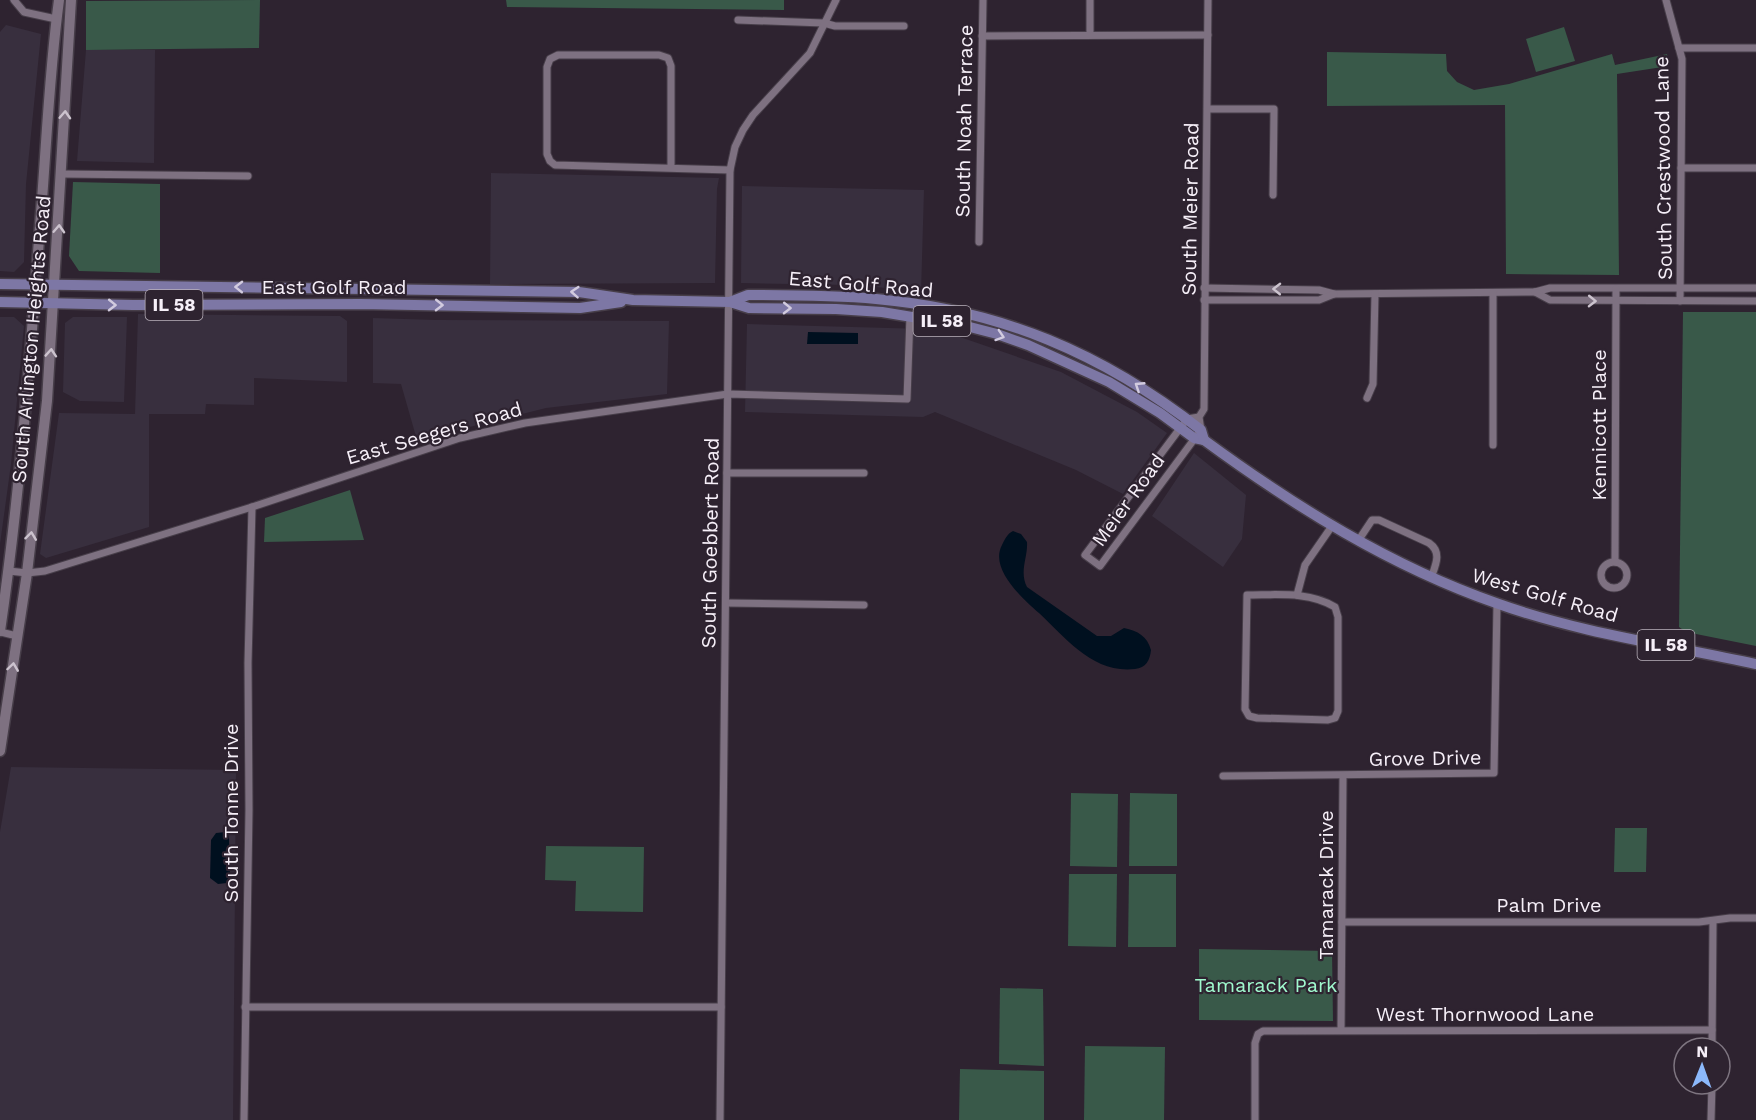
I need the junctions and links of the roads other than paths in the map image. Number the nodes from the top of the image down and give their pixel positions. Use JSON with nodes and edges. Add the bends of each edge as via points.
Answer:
{"nodes":[{"id":1,"x":14,"y":0,"type":"edge"},
{"id":2,"x":58,"y":0,"type":"edge"},
{"id":3,"x":72,"y":0,"type":"edge"},
{"id":4,"x":836,"y":0,"type":"edge"},
{"id":5,"x":982,"y":0,"type":"edge"},
{"id":6,"x":1090,"y":0,"type":"edge"},
{"id":7,"x":1208,"y":0,"type":"edge"},
{"id":8,"x":1666,"y":0,"type":"edge"},
{"id":9,"x":56,"y":20,"type":"junction"},
{"id":10,"x":738,"y":20,"type":"dead end"},
{"id":11,"x":824,"y":23,"type":"junction"},
{"id":12,"x":904,"y":26,"type":"dead end"},
{"id":13,"x":1090,"y":34,"type":"junction"},
{"id":14,"x":1208,"y":35,"type":"junction"},
{"id":15,"x":982,"y":36,"type":"junction"},
{"id":16,"x":1679,"y":48,"type":"junction"},
{"id":17,"x":1756,"y":48,"type":"edge"},
{"id":18,"x":1208,"y":109,"type":"junction"},
{"id":19,"x":671,"y":167,"type":"junction"},
{"id":20,"x":1681,"y":168,"type":"junction"},
{"id":21,"x":1756,"y":168,"type":"edge"},
{"id":22,"x":730,"y":170,"type":"junction"},
{"id":23,"x":62,"y":174,"type":"junction"},
{"id":24,"x":248,"y":176,"type":"dead end"},
{"id":25,"x":1273,"y":195,"type":"dead end"},
{"id":26,"x":979,"y":242,"type":"dead end"},
{"id":27,"x":0,"y":284,"type":"edge"},
{"id":28,"x":36,"y":285,"type":"junction"},
{"id":29,"x":55,"y":285,"type":"junction"},
{"id":30,"x":1204,"y":288,"type":"junction"},
{"id":31,"x":1681,"y":288,"type":"junction"},
{"id":32,"x":1756,"y":288,"type":"edge"},
{"id":33,"x":1616,"y":289,"type":"junction"},
{"id":34,"x":1535,"y":292,"type":"junction"},
{"id":35,"x":1493,"y":293,"type":"junction"},
{"id":36,"x":1334,"y":294,"type":"junction"},
{"id":37,"x":1375,"y":294,"type":"junction"},
{"id":38,"x":633,"y":300,"type":"junction"},
{"id":39,"x":1204,"y":300,"type":"junction"},
{"id":40,"x":1616,"y":301,"type":"junction"},
{"id":41,"x":1680,"y":301,"type":"junction"},
{"id":42,"x":1756,"y":301,"type":"edge"},
{"id":43,"x":0,"y":302,"type":"edge"},
{"id":44,"x":729,"y":302,"type":"junction"},
{"id":45,"x":34,"y":303,"type":"junction"},
{"id":46,"x":54,"y":304,"type":"junction"},
{"id":47,"x":910,"y":316,"type":"junction"},
{"id":48,"x":728,"y":394,"type":"junction"},
{"id":49,"x":1367,"y":398,"type":"dead end"},
{"id":50,"x":1199,"y":417,"type":"junction"},
{"id":51,"x":1187,"y":419,"type":"junction"},
{"id":52,"x":1180,"y":428,"type":"junction"},
{"id":53,"x":1199,"y":436,"type":"junction"},
{"id":54,"x":1493,"y":445,"type":"dead end"},
{"id":55,"x":1235,"y":462,"type":"joint"},
{"id":56,"x":727,"y":473,"type":"junction"},
{"id":57,"x":864,"y":473,"type":"dead end"},
{"id":58,"x":252,"y":507,"type":"junction"},
{"id":59,"x":1332,"y":526,"type":"junction"},
{"id":60,"x":1357,"y":542,"type":"junction"},
{"id":61,"x":1615,"y":562,"type":"dead end"},
{"id":62,"x":9,"y":571,"type":"junction"},
{"id":63,"x":27,"y":573,"type":"junction"},
{"id":64,"x":1431,"y":578,"type":"junction"},
{"id":65,"x":1298,"y":595,"type":"junction"},
{"id":66,"x":726,"y":603,"type":"junction"},
{"id":67,"x":1497,"y":604,"type":"junction"},
{"id":68,"x":864,"y":605,"type":"dead end"},
{"id":69,"x":0,"y":632,"type":"edge"},
{"id":70,"x":17,"y":636,"type":"junction"},
{"id":71,"x":1756,"y":664,"type":"edge"},
{"id":72,"x":0,"y":752,"type":"edge"},
{"id":73,"x":1223,"y":776,"type":"dead end"},
{"id":74,"x":1343,"y":776,"type":"junction"},
{"id":75,"x":1756,"y":918,"type":"edge"},
{"id":76,"x":1713,"y":921,"type":"junction"},
{"id":77,"x":1342,"y":922,"type":"junction"},
{"id":78,"x":245,"y":1007,"type":"junction"},
{"id":79,"x":721,"y":1007,"type":"junction"},
{"id":80,"x":1341,"y":1030,"type":"junction"},
{"id":81,"x":1712,"y":1030,"type":"junction"},
{"id":82,"x":1712,"y":1036,"type":"edge"},
{"id":83,"x":1712,"y":1096,"type":"edge"},
{"id":84,"x":244,"y":1120,"type":"edge"},
{"id":85,"x":720,"y":1120,"type":"edge"},
{"id":86,"x":1255,"y":1120,"type":"edge"},
{"id":87,"x":1712,"y":1120,"type":"edge"}],
"edges":[{"from":1,"to":9,"type":"street","via":[[24,12]]},
{"from":2,"to":9,"type":"main road","name":"South Arlington Heights Road"},
{"from":23,"to":3,"type":"main road","name":"South Arlington Heights Road","one_way":true},
{"from":4,"to":11,"type":"street","name":"South Goebbert Road"},
{"from":5,"to":15,"type":"street","name":"South Noah Terrace"},
{"from":6,"to":13,"type":"street"},
{"from":7,"to":14,"type":"street","name":"South Meier Road"},
{"from":8,"to":16,"type":"street","name":"South Crestwood Lane"},
{"from":9,"to":28,"type":"main road","name":"South Arlington Heights Road"},
{"from":10,"to":11,"type":"street"},
{"from":11,"to":12,"type":"street"},
{"from":11,"to":22,"type":"street","name":"South Goebbert Road","via":[[810,53],[742,130]]},
{"from":13,"to":14,"type":"street"},
{"from":13,"to":15,"type":"street"},
{"from":14,"to":18,"type":"street","name":"South Meier Road"},
{"from":15,"to":26,"type":"street","name":"South Noah Terrace"},
{"from":16,"to":17,"type":"street"},
{"from":16,"to":20,"type":"street","name":"South Crestwood Lane"},
{"from":18,"to":25,"type":"street","via":[[1274,109]]},
{"from":18,"to":30,"type":"street","name":"South Meier Road"},
{"from":19,"to":19,"type":"street","via":[[562,167],[550,161],[550,59],[558,55],[658,54],[668,58]]},
{"from":19,"to":22,"type":"street"},
{"from":20,"to":21,"type":"street"},
{"from":20,"to":31,"type":"street","name":"South Crestwood Lane"},
{"from":22,"to":44,"type":"street","name":"South Goebbert Road"},
{"from":23,"to":24,"type":"street"},
{"from":29,"to":23,"type":"main road","name":"South Arlington Heights Road","one_way":true},
{"from":27,"to":28,"type":"main road","number":"IL 58"},
{"from":28,"to":29,"type":"main road","name":"East Golf Road","number":"IL 58"},
{"from":28,"to":45,"type":"main road","name":"South Arlington Heights Road"},
{"from":38,"to":29,"type":"main road","name":"East Golf Road","number":"IL 58","one_way":true,"via":[[579,292]]},
{"from":29,"to":46,"type":"main road","name":"South Arlington Heights Road"},
{"from":36,"to":30,"type":"street","one_way":true,"via":[[1319,290]]},
{"from":30,"to":39,"type":"street","name":"South Meier Road"},
{"from":31,"to":32,"type":"street"},
{"from":31,"to":33,"type":"street"},
{"from":31,"to":41,"type":"street","name":"South Crestwood Lane"},
{"from":33,"to":34,"type":"street","via":[[1550,288]]},
{"from":33,"to":40,"type":"street","name":"Kennicott Place"},
{"from":34,"to":35,"type":"street"},
{"from":34,"to":40,"type":"street","one_way":true,"via":[[1550,300]]},
{"from":35,"to":37,"type":"street"},
{"from":35,"to":54,"type":"street"},
{"from":36,"to":37,"type":"street"},
{"from":36,"to":39,"type":"street","via":[[1319,300]]},
{"from":37,"to":49,"type":"street","via":[[1373,384]]},
{"from":38,"to":44,"type":"main road","name":"East Golf Road","number":"IL 58"},
{"from":46,"to":38,"type":"main road","name":"East Golf Road","number":"IL 58","one_way":true,"via":[[580,308]]},
{"from":39,"to":50,"type":"street","name":"South Meier Road","via":[[1204,409]]},
{"from":40,"to":41,"type":"street"},
{"from":40,"to":61,"type":"street","name":"Kennicott Place"},
{"from":41,"to":42,"type":"street"},
{"from":43,"to":45,"type":"main road","number":"IL 58"},
{"from":44,"to":47,"type":"main road","name":"East Golf Road","number":"IL 58","one_way":true,"via":[[749,308],[836,309]]},
{"from":44,"to":48,"type":"street","name":"South Goebbert Road"},
{"from":51,"to":44,"type":"main road","name":"East Golf Road","number":"IL 58","one_way":true,"via":[[1138,384],[1072,350],[966,313],[904,302],[827,296],[748,295]]},
{"from":45,"to":46,"type":"main road","name":"East Golf Road","number":"IL 58"},
{"from":45,"to":62,"type":"main road","name":"South Arlington Heights Road"},
{"from":63,"to":46,"type":"main road","name":"South Arlington Heights Road","one_way":true,"via":[[48,401]]},
{"from":47,"to":48,"type":"street","name":"East Seegers Road","via":[[907,399]]},
{"from":47,"to":52,"type":"main road","name":"East Golf Road","number":"IL 58","one_way":true,"via":[[997,334],[1063,360],[1109,382]]},
{"from":48,"to":56,"type":"street","name":"South Goebbert Road"},
{"from":48,"to":58,"type":"street","name":"East Seegers Road","via":[[525,423],[460,438]]},
{"from":50,"to":51,"type":"street"},
{"from":50,"to":53,"type":"street","name":"South Meier Road"},
{"from":51,"to":52,"type":"street"},
{"from":51,"to":53,"type":"main road","name":"East Golf Road","number":"IL 58"},
{"from":52,"to":53,"type":"main road","name":"East Golf Road","number":"IL 58"},
{"from":52,"to":53,"type":"street","name":"Meier Road","via":[[1085,555],[1100,566]]},
{"from":53,"to":55,"type":"main road","name":"East Golf Road","number":"IL 58"},
{"from":55,"to":59,"type":"main road","name":"West Golf Road","number":"IL 58"},
{"from":56,"to":57,"type":"street"},
{"from":56,"to":66,"type":"street","name":"South Goebbert Road"},
{"from":58,"to":63,"type":"street","name":"East Seegers Road","via":[[45,571]]},
{"from":58,"to":78,"type":"street","name":"South Tonne Drive"},
{"from":59,"to":60,"type":"main road","name":"West Golf Road","number":"IL 58"},
{"from":59,"to":65,"type":"street","via":[[1305,565]]},
{"from":60,"to":64,"type":"main road","name":"West Golf Road","number":"IL 58"},
{"from":60,"to":64,"type":"street","via":[[1372,520],[1379,520],[1429,543],[1437,552]]},
{"from":62,"to":63,"type":"street","name":"East Seegers Road"},
{"from":62,"to":69,"type":"main road","name":"South Arlington Heights Road"},
{"from":63,"to":70,"type":"main road","name":"South Arlington Heights Road"},
{"from":64,"to":67,"type":"main road","name":"West Golf Road","number":"IL 58"},
{"from":65,"to":65,"type":"street","via":[[1246,595],[1245,709],[1249,716],[1329,720],[1338,711],[1335,607],[1322,599]]},
{"from":66,"to":68,"type":"street"},
{"from":66,"to":79,"type":"street","name":"South Goebbert Road"},
{"from":67,"to":71,"type":"main road","name":"West Golf Road","number":"IL 58","via":[[1586,629]]},
{"from":67,"to":74,"type":"street","name":"Grove Drive","via":[[1494,773]]},
{"from":69,"to":70,"type":"street"},
{"from":72,"to":70,"type":"main road","name":"South Arlington Heights Road","one_way":true},
{"from":73,"to":74,"type":"street","name":"Grove Drive"},
{"from":74,"to":77,"type":"street","name":"Tamarack Drive"},
{"from":75,"to":76,"type":"street","name":"Palm Drive"},
{"from":76,"to":77,"type":"street","name":"Palm Drive"},
{"from":76,"to":81,"type":"street"},
{"from":77,"to":80,"type":"street","name":"Tamarack Drive"},
{"from":78,"to":79,"type":"street"},
{"from":78,"to":84,"type":"street","name":"South Tonne Drive"},
{"from":79,"to":85,"type":"street","name":"South Goebbert Road"},
{"from":80,"to":81,"type":"street","name":"West Thornwood Lane"},
{"from":80,"to":86,"type":"street","name":"West Thornwood Lane","via":[[1259,1032],[1255,1043]]},
{"from":81,"to":82,"type":"street"},
{"from":83,"to":87,"type":"street"}]}
